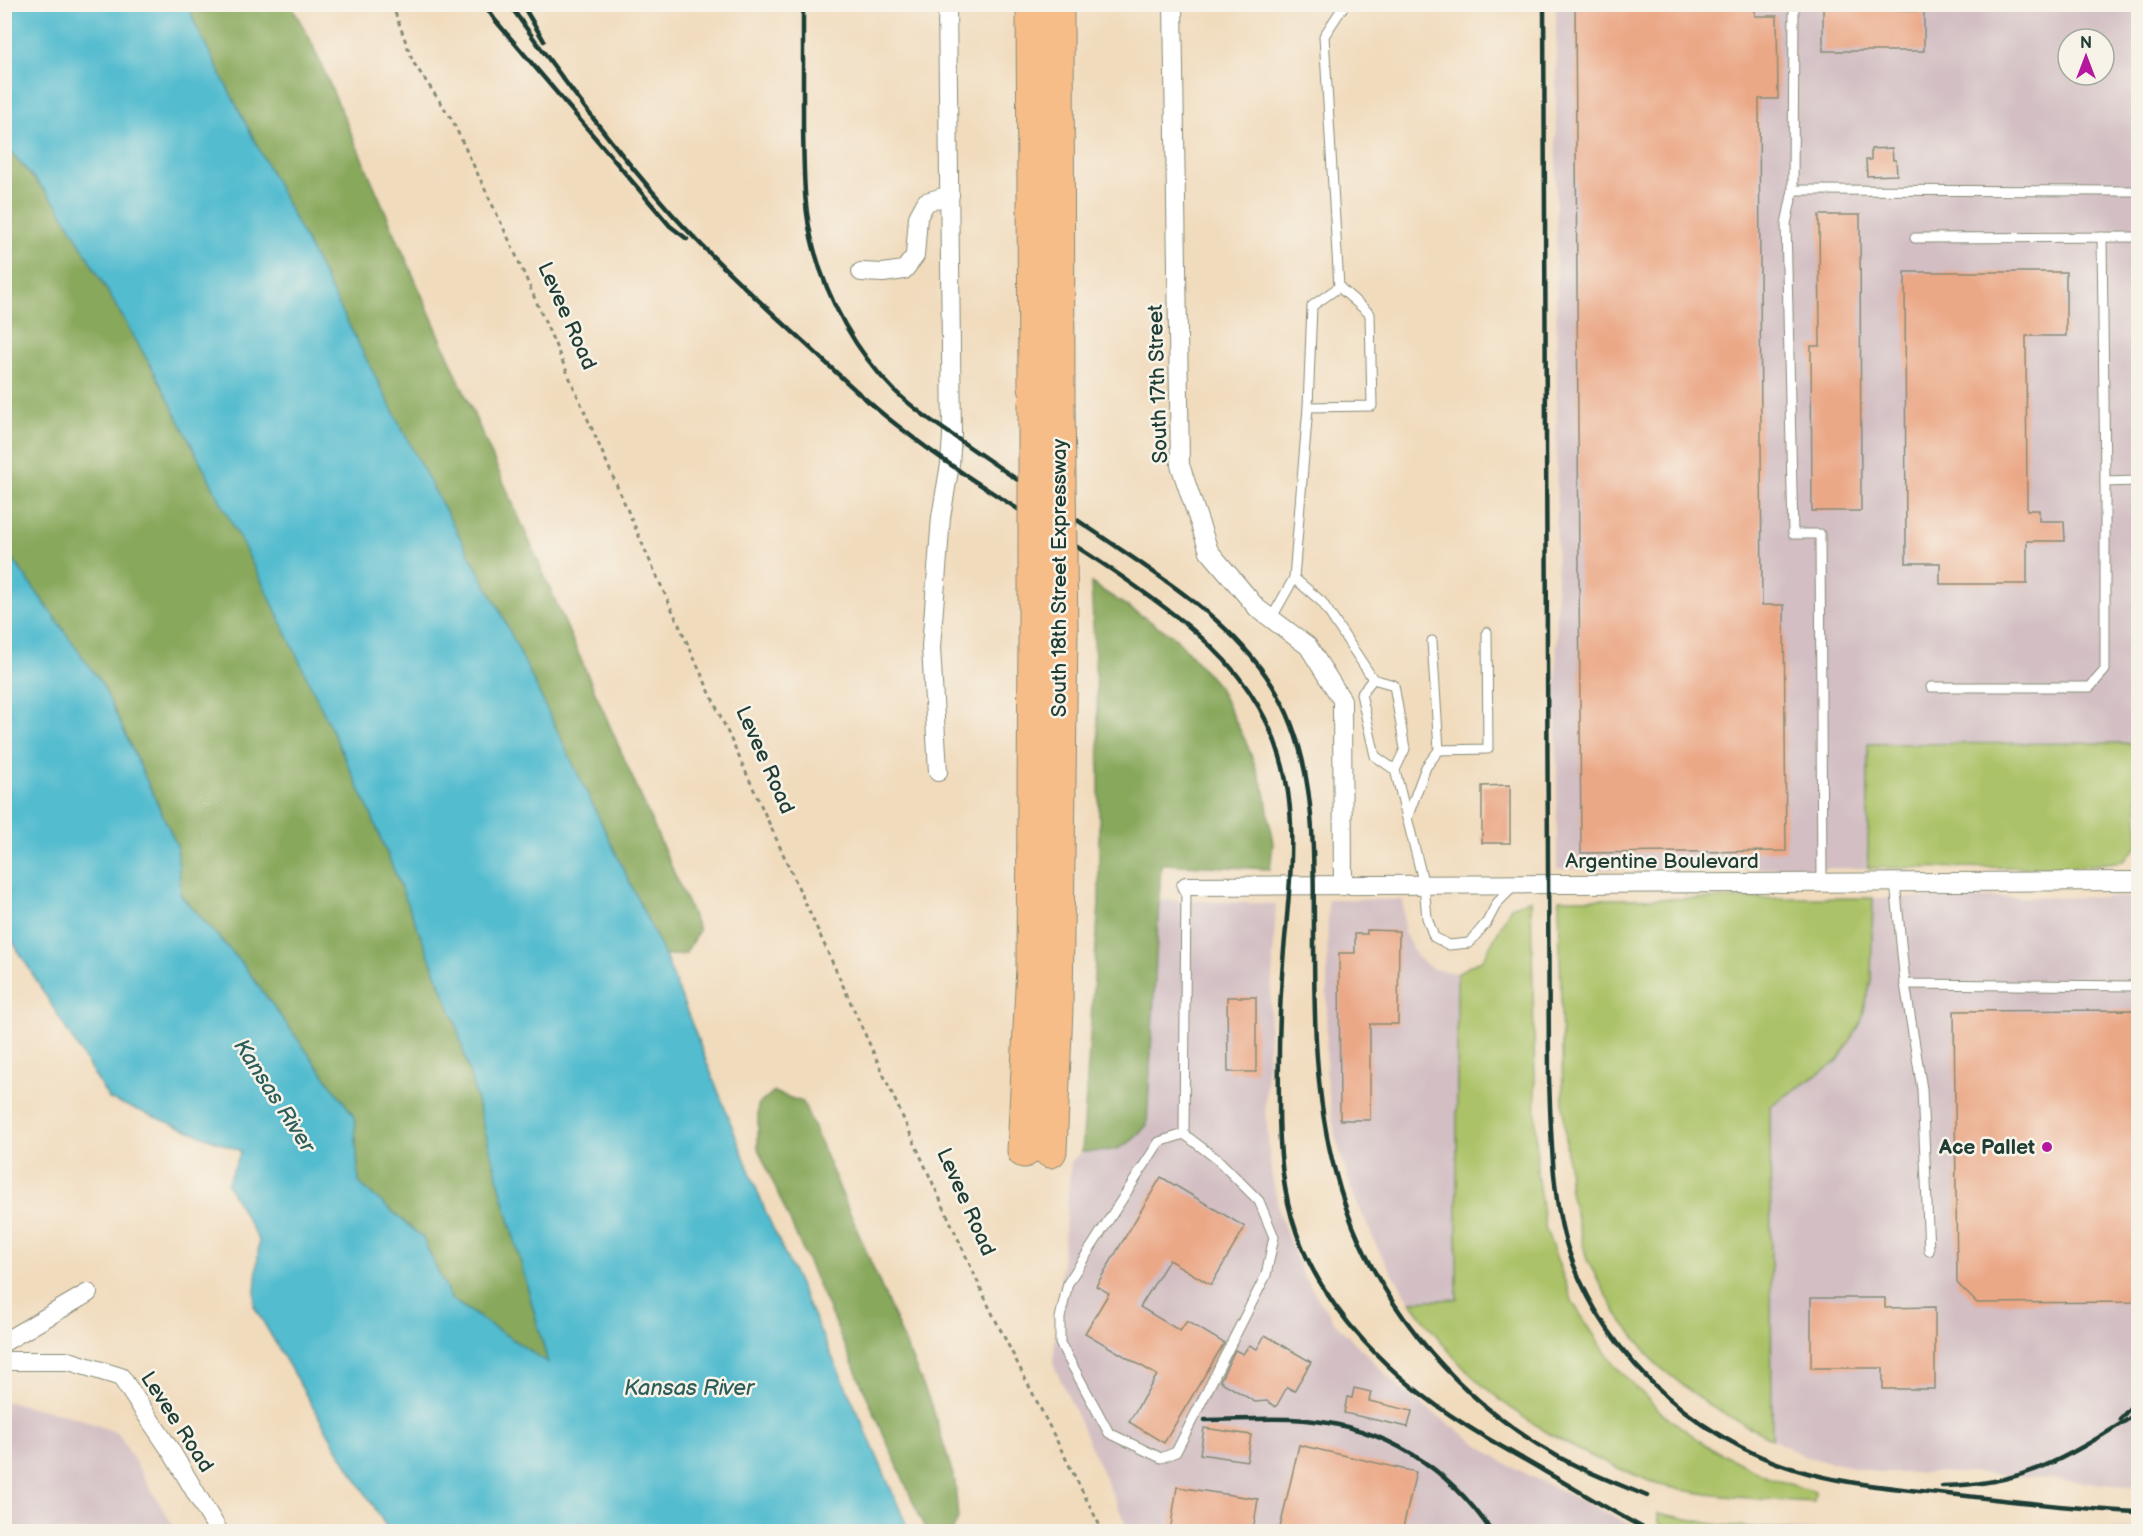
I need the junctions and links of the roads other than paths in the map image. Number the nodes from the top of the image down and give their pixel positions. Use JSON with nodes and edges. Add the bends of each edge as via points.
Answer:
{"nodes":[{"id":1,"x":947,"y":4,"type":"edge"},
{"id":2,"x":1033,"y":4,"type":"edge"},
{"id":3,"x":1057,"y":4,"type":"edge"},
{"id":4,"x":1173,"y":4,"type":"edge"},
{"id":5,"x":1345,"y":4,"type":"edge"},
{"id":6,"x":1794,"y":4,"type":"edge"},
{"id":7,"x":1793,"y":190,"type":"junction"},
{"id":8,"x":2139,"y":191,"type":"edge"},
{"id":9,"x":950,"y":195,"type":"junction"},
{"id":10,"x":2102,"y":237,"type":"junction"},
{"id":11,"x":2139,"y":237,"type":"edge"},
{"id":12,"x":1915,"y":238,"type":"dead end"},
{"id":13,"x":861,"y":272,"type":"dead end"},
{"id":14,"x":1339,"y":287,"type":"junction"},
{"id":15,"x":1046,"y":402,"type":"junction"},
{"id":16,"x":1308,"y":406,"type":"junction"},
{"id":17,"x":2139,"y":481,"type":"edge"},
{"id":18,"x":2104,"y":482,"type":"junction"},
{"id":19,"x":1293,"y":578,"type":"junction"},
{"id":20,"x":1271,"y":619,"type":"junction"},
{"id":21,"x":1487,"y":632,"type":"dead end"},
{"id":22,"x":1432,"y":641,"type":"dead end"},
{"id":23,"x":1373,"y":679,"type":"junction"},
{"id":24,"x":1930,"y":687,"type":"dead end"},
{"id":25,"x":1439,"y":750,"type":"junction"},
{"id":26,"x":1395,"y":770,"type":"junction"},
{"id":27,"x":938,"y":772,"type":"dead end"},
{"id":28,"x":1407,"y":818,"type":"junction"},
{"id":29,"x":2139,"y":881,"type":"edge"},
{"id":30,"x":1895,"y":882,"type":"junction"},
{"id":31,"x":1822,"y":883,"type":"junction"},
{"id":32,"x":1516,"y":884,"type":"junction"},
{"id":33,"x":1424,"y":885,"type":"junction"},
{"id":34,"x":1186,"y":886,"type":"joint"},
{"id":35,"x":1343,"y":886,"type":"junction"},
{"id":36,"x":1905,"y":984,"type":"junction"},
{"id":37,"x":2139,"y":986,"type":"edge"},
{"id":38,"x":1184,"y":1134,"type":"junction"},
{"id":39,"x":1037,"y":1151,"type":"dead end"},
{"id":40,"x":1929,"y":1251,"type":"dead end"},
{"id":41,"x":88,"y":1293,"type":"dead end"},
{"id":42,"x":4,"y":1342,"type":"edge"},
{"id":43,"x":4,"y":1361,"type":"edge"},
{"id":44,"x":219,"y":1532,"type":"edge"}],
"edges":[{"from":1,"to":9,"type":"street"},
{"from":2,"to":15,"type":"highway","name":"South 18th Street Expressway"},
{"from":3,"to":15,"type":"highway","name":"South 18th Street Expressway"},
{"from":4,"to":20,"type":"street","name":"South 17th Street","via":[[1180,465],[1209,551]]},
{"from":5,"to":14,"type":"lane","via":[[1324,36]]},
{"from":6,"to":7,"type":"lane"},
{"from":7,"to":8,"type":"lane"},
{"from":7,"to":31,"type":"lane","via":[[1786,224],[1793,534],[1820,534]]},
{"from":9,"to":13,"type":"street","via":[[926,202],[918,217],[915,256],[903,270]]},
{"from":9,"to":27,"type":"street","via":[[952,435],[931,647]]},
{"from":10,"to":11,"type":"lane"},
{"from":10,"to":12,"type":"lane"},
{"from":10,"to":18,"type":"lane"},
{"from":14,"to":16,"type":"lane","via":[[1312,306]]},
{"from":14,"to":16,"type":"lane","via":[[1370,314],[1372,406]]},
{"from":15,"to":39,"type":"highway","name":"South 18th Street Expressway","bridge":true,"via":[[1056,1009]]},
{"from":16,"to":19,"type":"lane"},
{"from":17,"to":18,"type":"lane"},
{"from":18,"to":24,"type":"lane","via":[[2105,670],[2090,687]]},
{"from":19,"to":20,"type":"lane"},
{"from":19,"to":23,"type":"lane","via":[[1322,602]]},
{"from":20,"to":35,"type":"street","name":"South 17th Street","via":[[1308,646],[1342,700]]},
{"from":21,"to":25,"type":"lane","via":[[1488,749]]},
{"from":22,"to":25,"type":"lane"},
{"from":23,"to":26,"type":"lane","via":[[1361,694],[1375,756]]},
{"from":23,"to":26,"type":"lane","via":[[1394,685],[1405,749]]},
{"from":25,"to":28,"type":"lane","via":[[1426,767]]},
{"from":26,"to":28,"type":"lane"},
{"from":28,"to":33,"type":"lane"},
{"from":29,"to":30,"type":"street","name":"Argentine Boulevard"},
{"from":30,"to":31,"type":"street","name":"Argentine Boulevard"},
{"from":30,"to":36,"type":"lane"},
{"from":31,"to":32,"type":"street","name":"Argentine Boulevard"},
{"from":32,"to":33,"type":"street","name":"Argentine Boulevard"},
{"from":32,"to":33,"type":"lane","via":[[1497,903],[1469,943],[1449,945],[1434,937],[1427,918]]},
{"from":33,"to":35,"type":"street","name":"Argentine Boulevard"},
{"from":34,"to":35,"type":"street","name":"Argentine Boulevard"},
{"from":34,"to":38,"type":"lane"},
{"from":36,"to":37,"type":"lane"},
{"from":36,"to":40,"type":"lane","via":[[1922,1089]]},
{"from":38,"to":38,"type":"lane","via":[[1259,1200],[1274,1237],[1266,1275],[1176,1452],[1161,1458],[1110,1433],[1059,1343],[1060,1318],[1068,1283],[1159,1142]]},
{"from":41,"to":42,"type":"street"},
{"from":43,"to":44,"type":"street","name":"Levee Road","via":[[69,1361],[121,1377]]}]}
